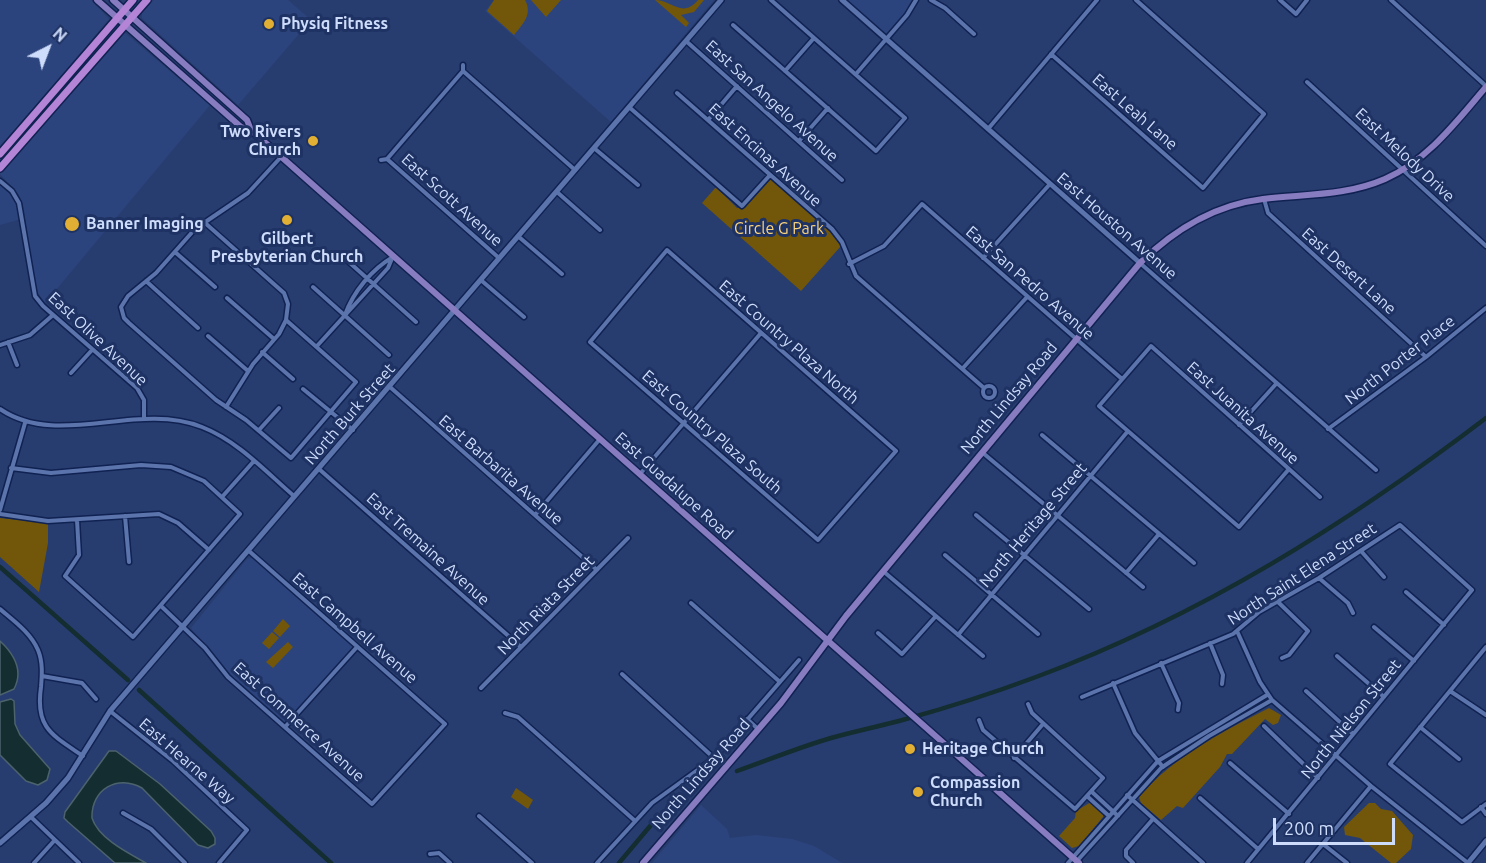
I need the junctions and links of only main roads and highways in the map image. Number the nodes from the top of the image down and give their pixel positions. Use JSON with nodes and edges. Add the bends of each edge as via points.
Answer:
{"nodes":[{"id":1,"x":97,"y":0,"type":"edge"},
{"id":2,"x":113,"y":0,"type":"edge"},
{"id":3,"x":133,"y":0,"type":"edge"},
{"id":4,"x":147,"y":0,"type":"edge"},
{"id":5,"x":128,"y":13,"type":"junction"},
{"id":6,"x":121,"y":22,"type":"junction"},
{"id":7,"x":61,"y":83,"type":"junction"},
{"id":8,"x":1486,"y":87,"type":"edge"},
{"id":9,"x":50,"y":110,"type":"junction"},
{"id":10,"x":251,"y":130,"type":"junction"},
{"id":11,"x":0,"y":154,"type":"edge"},
{"id":12,"x":0,"y":168,"type":"edge"},
{"id":13,"x":827,"y":640,"type":"junction"},
{"id":14,"x":1076,"y":861,"type":"edge"},
{"id":15,"x":643,"y":863,"type":"edge"}],
"edges":[{"from":1,"to":6,"type":"main road","name":"East Guadalupe Road"},
{"from":2,"to":5,"type":"main road","name":"East Guadalupe Road"},
{"from":3,"to":5,"type":"main road"},
{"from":4,"to":5,"type":"main road"},
{"from":5,"to":6,"type":"main road"},
{"from":5,"to":10,"type":"main road","name":"East Guadalupe Road","via":[[247,120]]},
{"from":6,"to":7,"type":"main road"},
{"from":6,"to":9,"type":"main road"},
{"from":6,"to":10,"type":"main road","name":"East Guadalupe Road","via":[[240,127]]},
{"from":7,"to":9,"type":"main road","via":[[61,91]]},
{"from":7,"to":11,"type":"main road"},
{"from":8,"to":13,"type":"main road","name":"North Lindsay Road","via":[[1433,147],[1373,184],[1339,193],[1240,203],[1199,217],[1163,241],[1140,263]]},
{"from":9,"to":12,"type":"main road"},
{"from":10,"to":13,"type":"main road","name":"East Guadalupe Road"},
{"from":13,"to":14,"type":"main road","name":"East Guadalupe Road"},
{"from":13,"to":15,"type":"main road","name":"North Lindsay Road","via":[[799,681]]}]}
